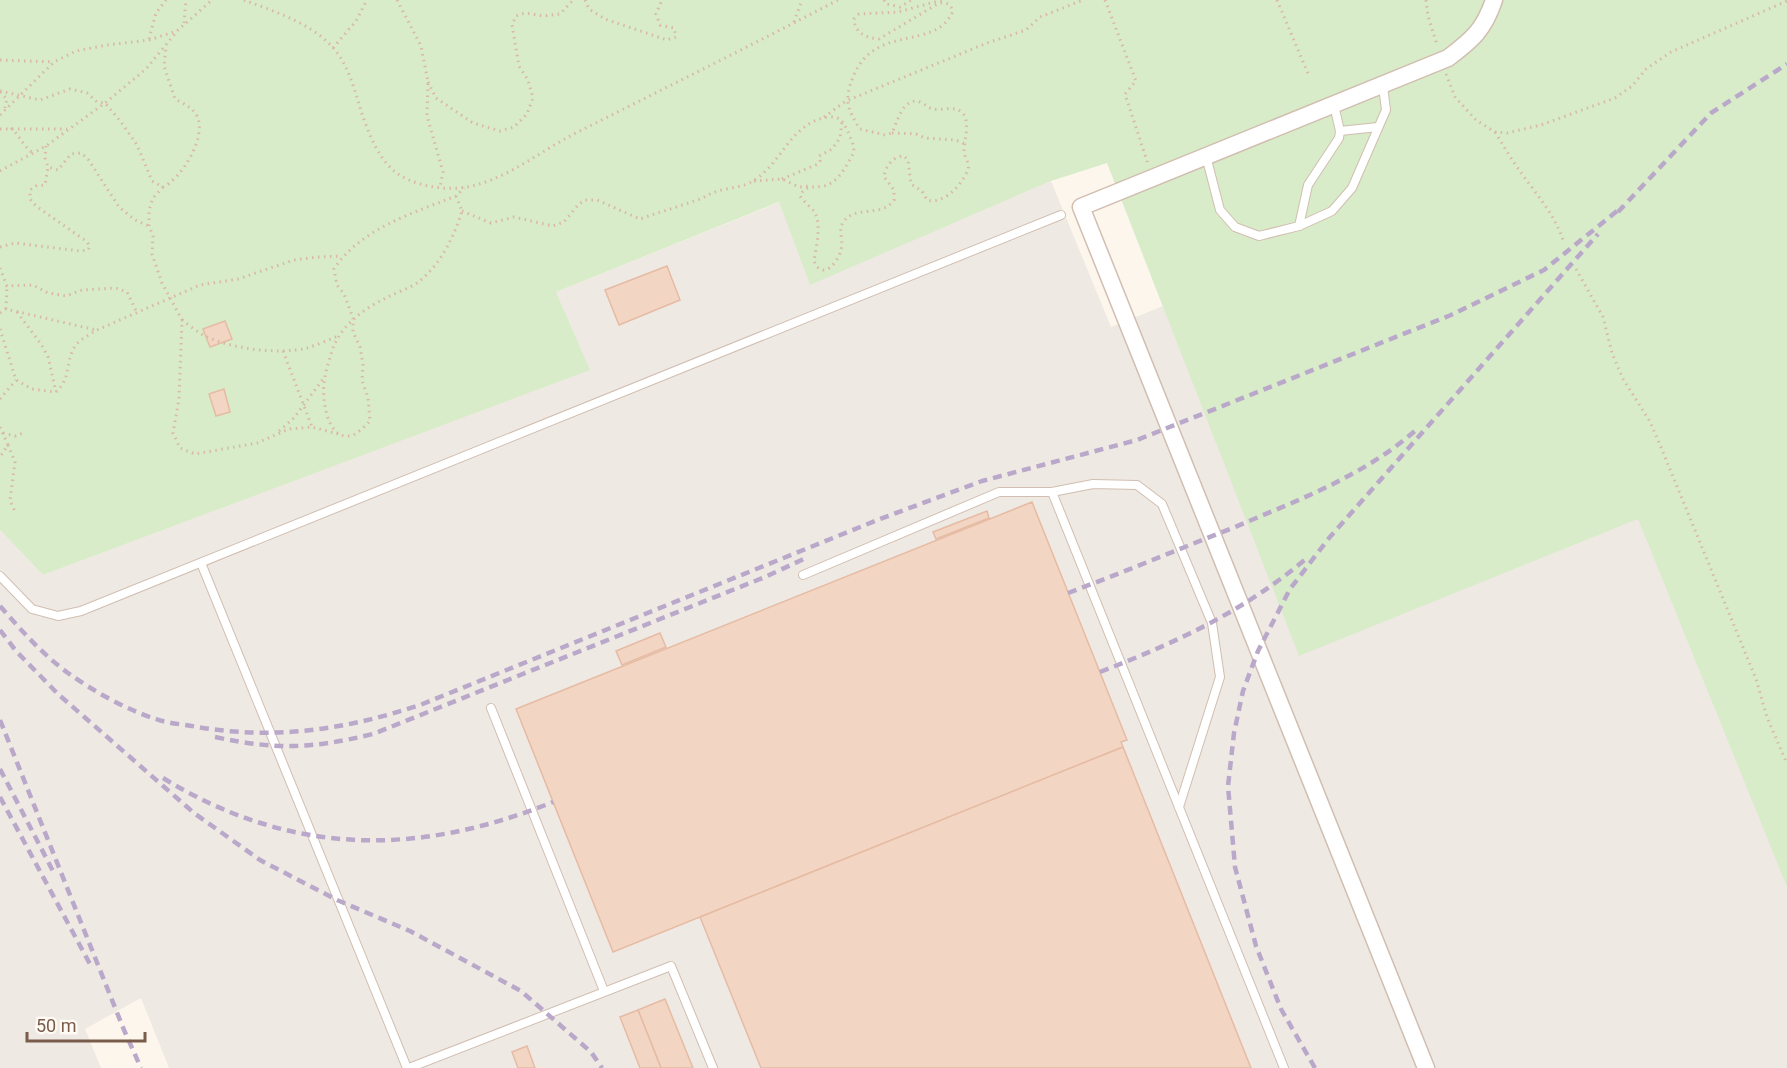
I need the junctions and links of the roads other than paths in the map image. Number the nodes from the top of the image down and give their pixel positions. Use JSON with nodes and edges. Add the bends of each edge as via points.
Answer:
{"nodes":[{"id":1,"x":1494,"y":0,"type":"edge"},
{"id":2,"x":1383,"y":86,"type":"junction"},
{"id":3,"x":1334,"y":105,"type":"junction"},
{"id":4,"x":1378,"y":128,"type":"junction"},
{"id":5,"x":1340,"y":131,"type":"junction"},
{"id":6,"x":1206,"y":156,"type":"junction"},
{"id":7,"x":1061,"y":215,"type":"dead end"},
{"id":8,"x":1299,"y":226,"type":"junction"},
{"id":9,"x":1052,"y":492,"type":"junction"},
{"id":10,"x":201,"y":563,"type":"junction"},
{"id":11,"x":803,"y":575,"type":"dead end"},
{"id":12,"x":0,"y":576,"type":"edge"},
{"id":13,"x":491,"y":708,"type":"dead end"},
{"id":14,"x":1179,"y":807,"type":"junction"},
{"id":15,"x":604,"y":991,"type":"junction"},
{"id":16,"x":408,"y":1068,"type":"edge"},
{"id":17,"x":712,"y":1068,"type":"edge"},
{"id":18,"x":1284,"y":1068,"type":"edge"},
{"id":19,"x":1426,"y":1068,"type":"edge"}],
"edges":[{"from":1,"to":2,"type":"street","via":[[1474,39],[1443,60]]},
{"from":2,"to":3,"type":"street"},
{"from":2,"to":4,"type":"lane","via":[[1386,110]]},
{"from":3,"to":5,"type":"lane"},
{"from":3,"to":6,"type":"street"},
{"from":4,"to":5,"type":"lane"},
{"from":4,"to":8,"type":"lane","via":[[1352,188],[1332,211]]},
{"from":5,"to":8,"type":"lane","via":[[1308,185]]},
{"from":6,"to":8,"type":"lane","via":[[1220,210],[1235,227],[1259,236]]},
{"from":6,"to":19,"type":"street","via":[[1081,207]]},
{"from":7,"to":10,"type":"lane"},
{"from":9,"to":11,"type":"lane","via":[[999,492]]},
{"from":9,"to":14,"type":"lane"},
{"from":9,"to":14,"type":"lane","via":[[1093,484],[1137,485],[1162,504],[1212,623],[1220,677]]},
{"from":10,"to":12,"type":"lane","via":[[81,611],[58,616],[32,609]]},
{"from":10,"to":16,"type":"lane"},
{"from":13,"to":15,"type":"lane"},
{"from":14,"to":18,"type":"lane"},
{"from":15,"to":16,"type":"lane"},
{"from":15,"to":17,"type":"lane","via":[[671,966]]}]}
